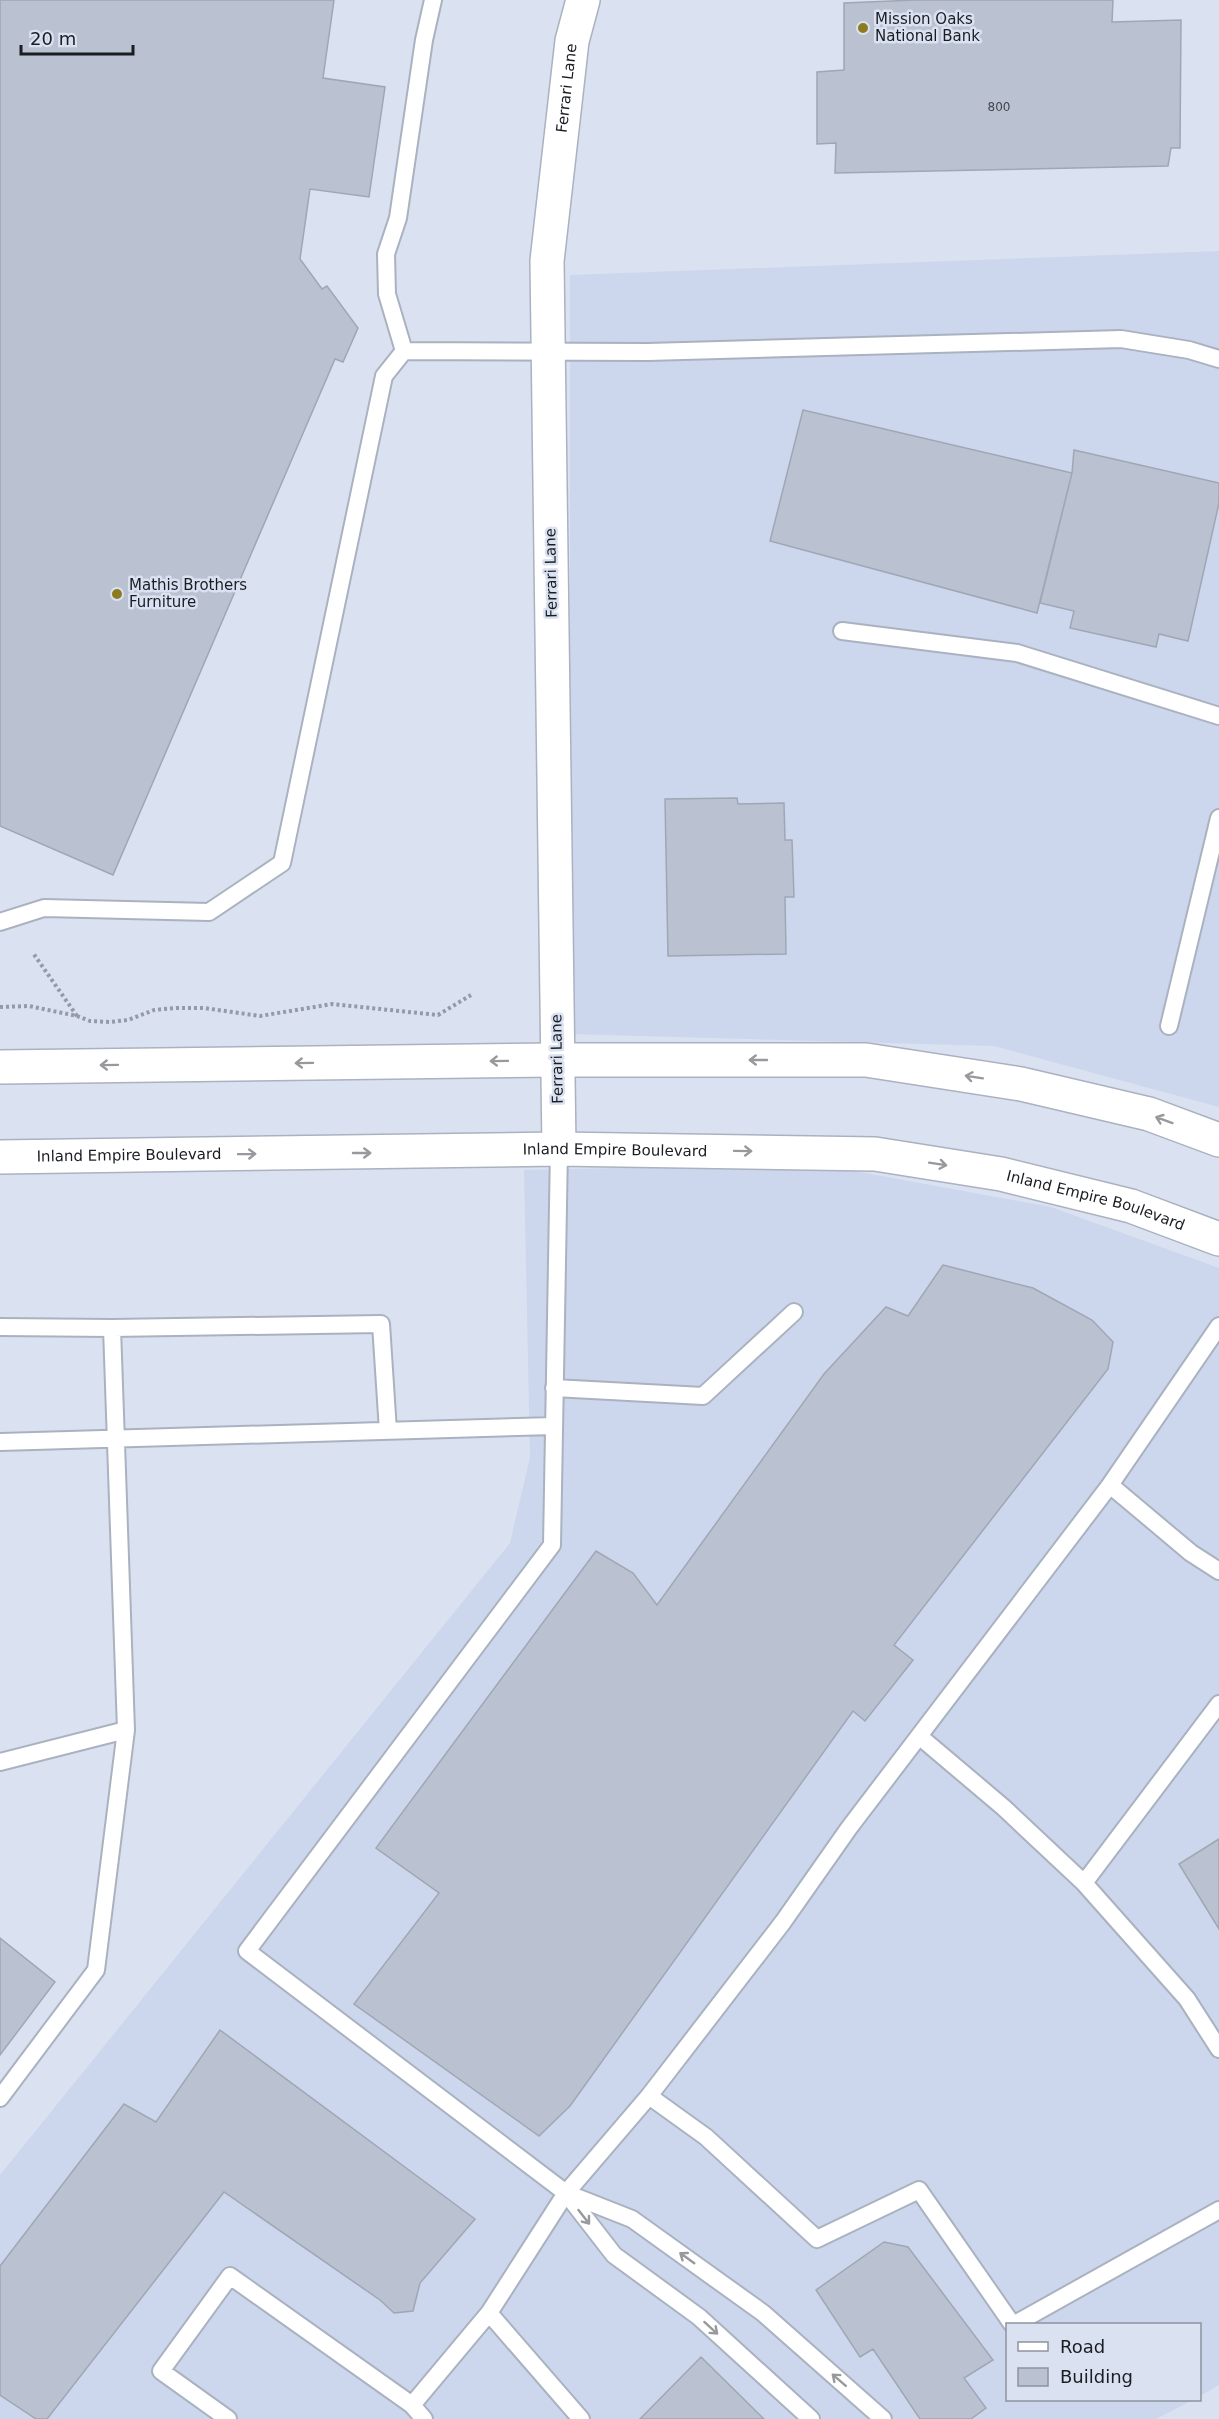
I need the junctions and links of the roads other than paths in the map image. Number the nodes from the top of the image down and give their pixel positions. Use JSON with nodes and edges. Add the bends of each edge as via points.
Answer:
{"nodes":[{"id":1,"x":433,"y":0,"type":"edge"},
{"id":2,"x":583,"y":0,"type":"edge"},
{"id":3,"x":404,"y":351,"type":"junction"},
{"id":4,"x":548,"y":352,"type":"junction"},
{"id":5,"x":1219,"y":359,"type":"edge"},
{"id":6,"x":842,"y":631,"type":"dead end"},
{"id":7,"x":1219,"y":716,"type":"edge"},
{"id":8,"x":1219,"y":818,"type":"edge"},
{"id":9,"x":0,"y":922,"type":"edge"},
{"id":10,"x":1170,"y":1026,"type":"dead end"},
{"id":11,"x":557,"y":1060,"type":"junction"},
{"id":12,"x":0,"y":1067,"type":"edge"},
{"id":13,"x":1219,"y":1140,"type":"edge"},
{"id":14,"x":559,"y":1149,"type":"junction"},
{"id":15,"x":0,"y":1157,"type":"edge"},
{"id":16,"x":1219,"y":1239,"type":"edge"},
{"id":17,"x":794,"y":1312,"type":"dead end"},
{"id":18,"x":1219,"y":1326,"type":"edge"},
{"id":19,"x":0,"y":1327,"type":"edge"},
{"id":20,"x":112,"y":1328,"type":"junction"},
{"id":21,"x":554,"y":1388,"type":"junction"},
{"id":22,"x":554,"y":1426,"type":"junction"},
{"id":23,"x":388,"y":1431,"type":"junction"},
{"id":24,"x":116,"y":1438,"type":"junction"},
{"id":25,"x":0,"y":1442,"type":"edge"},
{"id":26,"x":1110,"y":1485,"type":"junction"},
{"id":27,"x":1219,"y":1571,"type":"edge"},
{"id":28,"x":1219,"y":1704,"type":"edge"},
{"id":29,"x":126,"y":1730,"type":"junction"},
{"id":30,"x":919,"y":1736,"type":"junction"},
{"id":31,"x":0,"y":1762,"type":"edge"},
{"id":32,"x":1084,"y":1883,"type":"junction"},
{"id":33,"x":1219,"y":2049,"type":"edge"},
{"id":34,"x":649,"y":2096,"type":"junction"},
{"id":35,"x":0,"y":2098,"type":"edge"},
{"id":36,"x":566,"y":2193,"type":"junction"},
{"id":37,"x":1219,"y":2210,"type":"edge"},
{"id":38,"x":489,"y":2313,"type":"junction"},
{"id":39,"x":1012,"y":2323,"type":"edge"},
{"id":40,"x":1017,"y":2323,"type":"edge"},
{"id":41,"x":412,"y":2405,"type":"junction"},
{"id":42,"x":228,"y":2419,"type":"edge"},
{"id":43,"x":424,"y":2419,"type":"edge"},
{"id":44,"x":581,"y":2419,"type":"edge"},
{"id":45,"x":811,"y":2419,"type":"edge"},
{"id":46,"x":883,"y":2419,"type":"edge"}],
"edges":[{"from":1,"to":3,"type":"lane","via":[[398,219],[386,254],[387,294]]},
{"from":2,"to":4,"type":"main road","name":"Ferrari Lane","via":[[572,41],[547,261]]},
{"from":3,"to":4,"type":"lane"},
{"from":3,"to":9,"type":"lane","via":[[384,376],[282,863],[209,912],[44,908]]},
{"from":4,"to":5,"type":"lane","via":[[1121,339]]},
{"from":4,"to":11,"type":"main road","name":"Ferrari Lane"},
{"from":6,"to":7,"type":"lane","via":[[1017,653]]},
{"from":8,"to":10,"type":"lane"},
{"from":11,"to":12,"type":"main road","one_way":true},
{"from":13,"to":11,"type":"main road","one_way":true,"via":[[1149,1114],[1021,1084],[866,1060]]},
{"from":11,"to":14,"type":"main road","name":"Ferrari Lane"},
{"from":15,"to":14,"type":"main road","name":"Inland Empire Boulevard","one_way":true},
{"from":14,"to":16,"type":"main road","name":"Inland Empire Boulevard","one_way":true,"via":[[875,1154],[1001,1174],[1131,1206]]},
{"from":14,"to":21,"type":"lane"},
{"from":17,"to":21,"type":"lane","via":[[703,1396]]},
{"from":18,"to":26,"type":"lane"},
{"from":19,"to":20,"type":"lane"},
{"from":20,"to":23,"type":"lane","via":[[381,1324]]},
{"from":20,"to":24,"type":"lane"},
{"from":21,"to":22,"type":"lane"},
{"from":22,"to":23,"type":"lane"},
{"from":22,"to":36,"type":"lane","via":[[552,1545],[247,1951]]},
{"from":23,"to":24,"type":"lane"},
{"from":24,"to":25,"type":"lane"},
{"from":24,"to":29,"type":"lane"},
{"from":26,"to":27,"type":"lane","via":[[1191,1553]]},
{"from":26,"to":30,"type":"lane"},
{"from":28,"to":32,"type":"lane"},
{"from":29,"to":31,"type":"lane"},
{"from":29,"to":35,"type":"lane","via":[[96,1970]]},
{"from":30,"to":32,"type":"lane"},
{"from":30,"to":34,"type":"lane"},
{"from":32,"to":33,"type":"lane","via":[[1187,1999]]},
{"from":34,"to":36,"type":"lane"},
{"from":34,"to":39,"type":"lane","via":[[706,2137],[817,2238],[919,2190]]},
{"from":36,"to":38,"type":"lane"},
{"from":36,"to":45,"type":"lane","one_way":true,"via":[[614,2255],[699,2317]]},
{"from":46,"to":36,"type":"lane","one_way":true,"via":[[763,2313],[632,2219]]},
{"from":37,"to":40,"type":"lane"},
{"from":38,"to":41,"type":"lane"},
{"from":38,"to":44,"type":"lane"},
{"from":41,"to":42,"type":"lane","via":[[230,2276],[161,2371]]},
{"from":41,"to":43,"type":"lane"}]}
